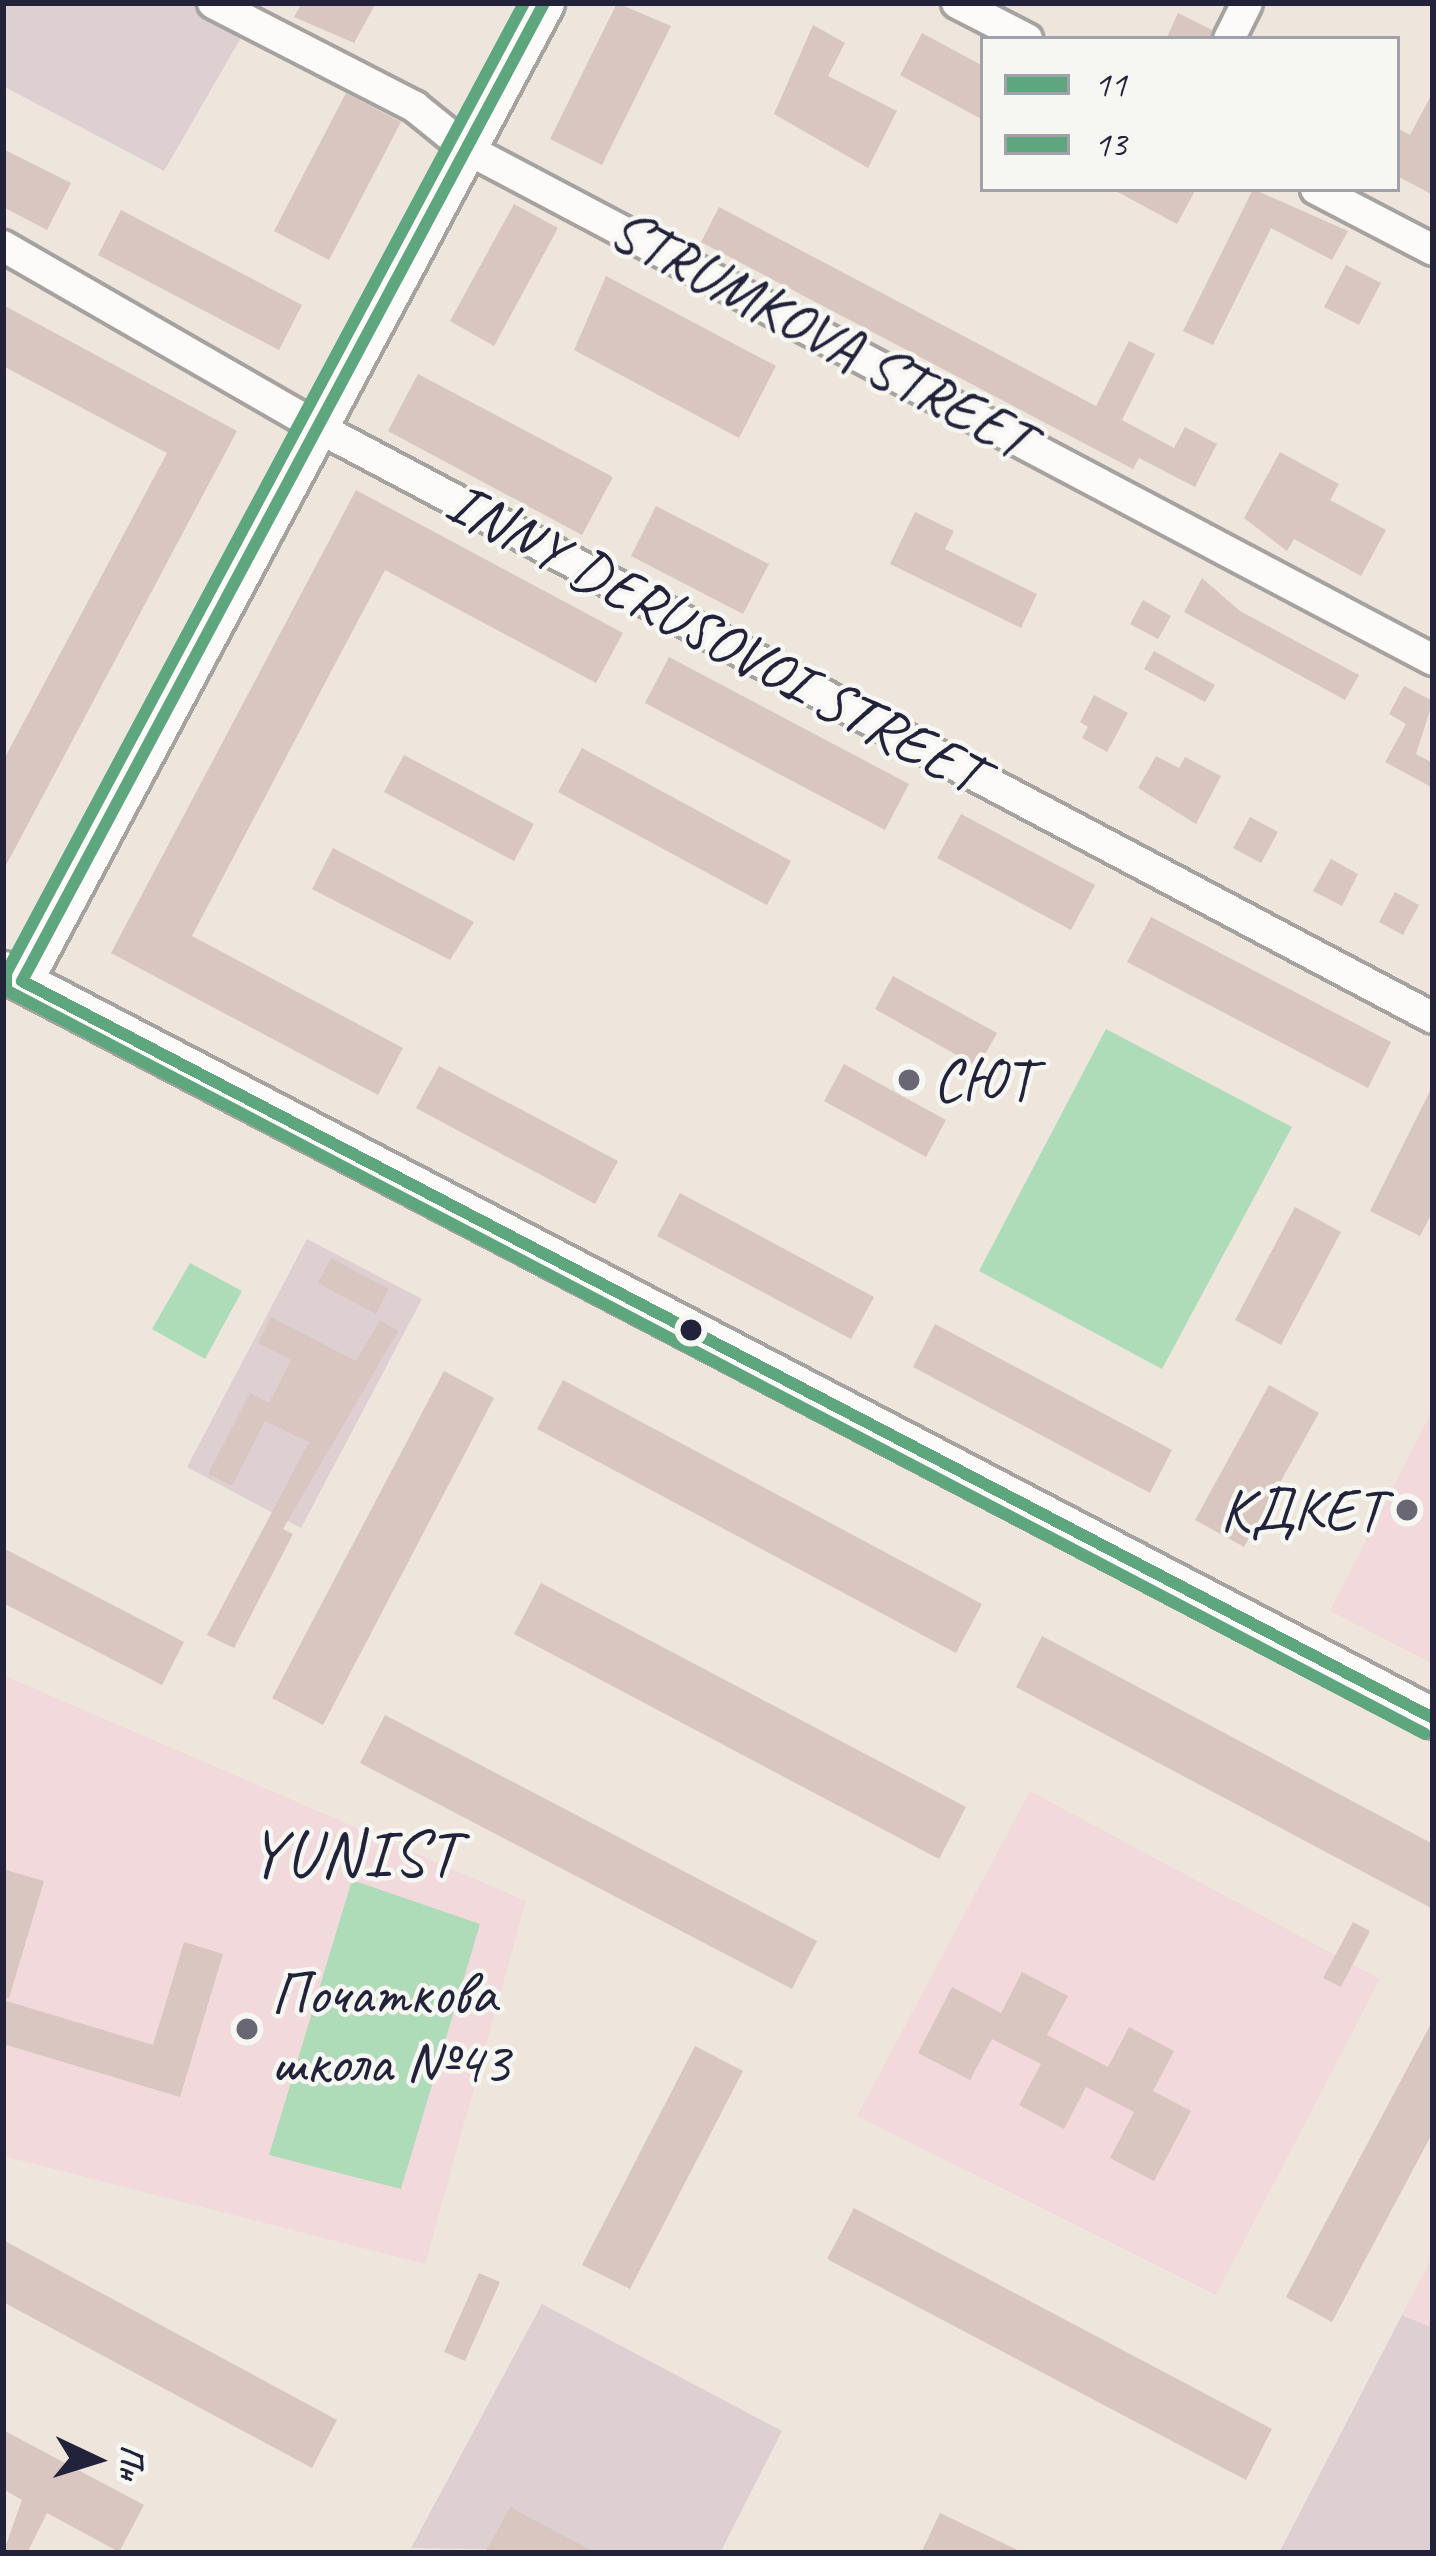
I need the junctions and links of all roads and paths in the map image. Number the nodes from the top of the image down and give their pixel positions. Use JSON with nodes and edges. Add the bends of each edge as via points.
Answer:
{"nodes":[{"id":1,"x":213,"y":3,"type":"edge"},
{"id":2,"x":544,"y":3,"type":"edge"},
{"id":3,"x":957,"y":3,"type":"edge"},
{"id":4,"x":1246,"y":3,"type":"edge"},
{"id":5,"x":1021,"y":36,"type":"edge"},
{"id":6,"x":1230,"y":36,"type":"edge"},
{"id":7,"x":466,"y":149,"type":"junction"},
{"id":8,"x":1322,"y":192,"type":"edge"},
{"id":9,"x":3,"y":245,"type":"edge"},
{"id":10,"x":1433,"y":250,"type":"edge"},
{"id":11,"x":321,"y":429,"type":"junction"},
{"id":12,"x":1433,"y":660,"type":"edge"},
{"id":13,"x":12,"y":976,"type":"edge"},
{"id":14,"x":1433,"y":1018,"type":"edge"},
{"id":15,"x":1433,"y":1718,"type":"edge"}],
"edges":[{"from":1,"to":7,"type":"street","name":"STRUMKOVA STREET","via":[[415,107]]},
{"from":2,"to":7,"type":"street"},
{"from":3,"to":5,"type":"street"},
{"from":4,"to":6,"type":"street"},
{"from":7,"to":11,"type":"street"},
{"from":7,"to":12,"type":"street","name":"STRUMKOVA STREET"},
{"from":8,"to":10,"type":"street"},
{"from":9,"to":11,"type":"street","name":"INNY DERUSOVOI STREET"},
{"from":11,"to":13,"type":"street"},
{"from":11,"to":14,"type":"street","name":"INNY DERUSOVOI STREET"},
{"from":13,"to":15,"type":"street"}]}
